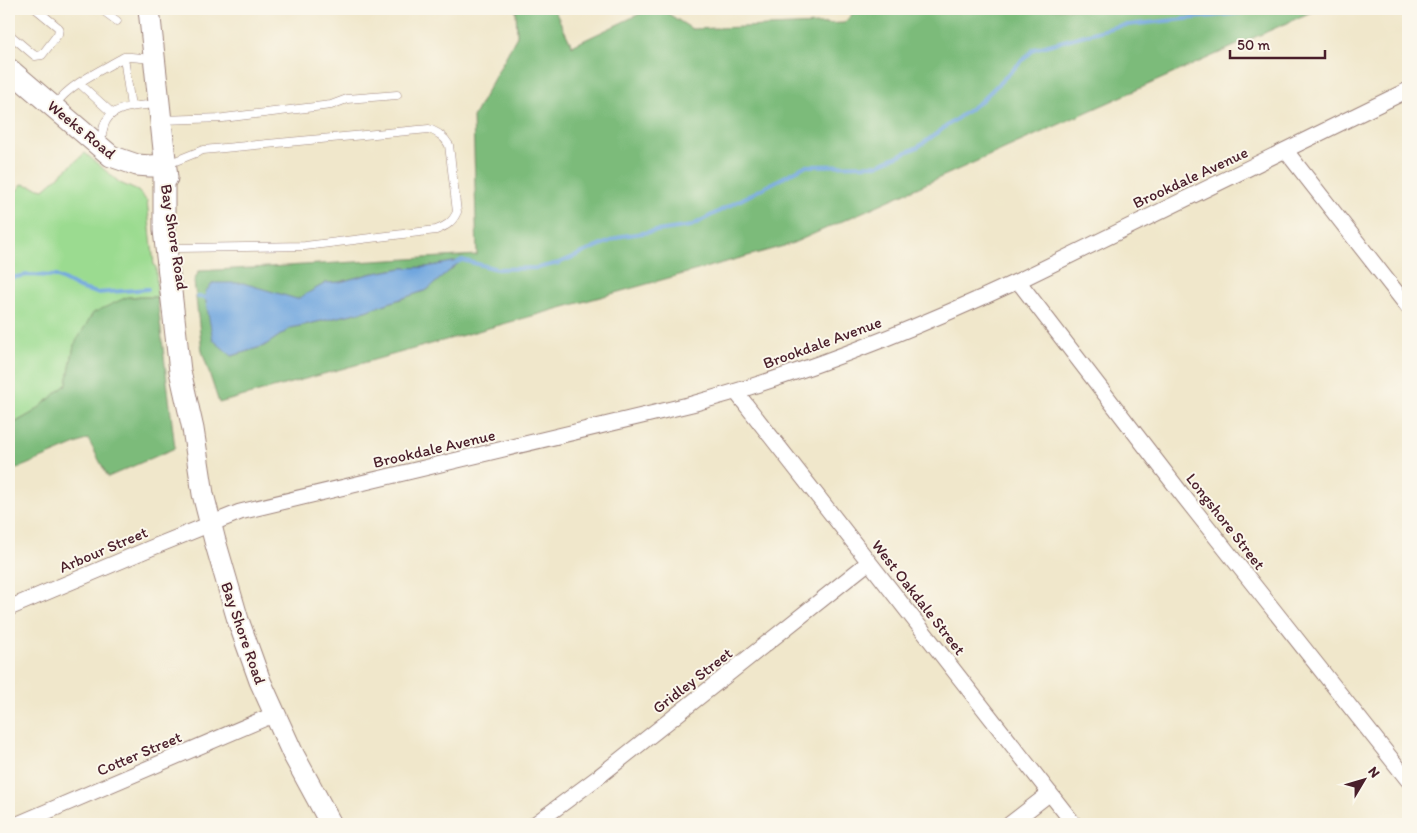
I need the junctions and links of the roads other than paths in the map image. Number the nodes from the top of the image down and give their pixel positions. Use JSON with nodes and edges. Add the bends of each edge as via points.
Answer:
{"nodes":[{"id":1,"x":36,"y":9,"type":"edge"},
{"id":2,"x":101,"y":9,"type":"edge"},
{"id":3,"x":149,"y":9,"type":"edge"},
{"id":4,"x":117,"y":21,"type":"dead end"},
{"id":5,"x":9,"y":34,"type":"edge"},
{"id":6,"x":124,"y":57,"type":"junction"},
{"id":7,"x":154,"y":60,"type":"junction"},
{"id":8,"x":9,"y":69,"type":"edge"},
{"id":9,"x":79,"y":83,"type":"junction"},
{"id":10,"x":1408,"y":90,"type":"edge"},
{"id":11,"x":397,"y":95,"type":"dead end"},
{"id":12,"x":53,"y":106,"type":"junction"},
{"id":13,"x":131,"y":107,"type":"junction"},
{"id":14,"x":159,"y":112,"type":"junction"},
{"id":15,"x":112,"y":113,"type":"junction"},
{"id":16,"x":100,"y":147,"type":"junction"},
{"id":17,"x":1286,"y":151,"type":"junction"},
{"id":18,"x":164,"y":165,"type":"junction"},
{"id":19,"x":179,"y":248,"type":"junction"},
{"id":20,"x":1018,"y":281,"type":"junction"},
{"id":21,"x":1408,"y":307,"type":"edge"},
{"id":22,"x":736,"y":392,"type":"junction"},
{"id":23,"x":193,"y":429,"type":"junction"},
{"id":24,"x":211,"y":524,"type":"junction"},
{"id":25,"x":869,"y":562,"type":"junction"},
{"id":26,"x":9,"y":608,"type":"edge"},
{"id":27,"x":275,"y":714,"type":"junction"},
{"id":28,"x":1408,"y":780,"type":"edge"},
{"id":29,"x":1050,"y":793,"type":"junction"},
{"id":30,"x":18,"y":824,"type":"edge"},
{"id":31,"x":331,"y":824,"type":"edge"},
{"id":32,"x":535,"y":824,"type":"edge"},
{"id":33,"x":1010,"y":824,"type":"edge"},
{"id":34,"x":1074,"y":824,"type":"edge"}],
"edges":[{"from":1,"to":5,"type":"lane","via":[[59,28],[42,55],[35,56]]},
{"from":2,"to":4,"type":"lane"},
{"from":3,"to":7,"type":"main road","name":"Bay Shore Road"},
{"from":6,"to":7,"type":"lane"},
{"from":6,"to":9,"type":"lane"},
{"from":6,"to":13,"type":"lane"},
{"from":7,"to":14,"type":"main road","name":"Bay Shore Road"},
{"from":8,"to":12,"type":"main road","name":"Weeks Road"},
{"from":9,"to":12,"type":"lane"},
{"from":9,"to":15,"type":"lane"},
{"from":10,"to":17,"type":"street","name":"Brookdale Avenue"},
{"from":11,"to":14,"type":"lane","via":[[346,99],[331,105],[223,118]]},
{"from":12,"to":16,"type":"main road","name":"Weeks Road"},
{"from":13,"to":14,"type":"lane"},
{"from":13,"to":15,"type":"lane"},
{"from":14,"to":18,"type":"main road","name":"Bay Shore Road"},
{"from":15,"to":16,"type":"lane","via":[[105,123]]},
{"from":16,"to":18,"type":"main road","name":"Weeks Road","via":[[128,163]]},
{"from":17,"to":20,"type":"street","name":"Brookdale Avenue"},
{"from":17,"to":21,"type":"street"},
{"from":18,"to":19,"type":"main road","name":"Bay Shore Road"},
{"from":18,"to":19,"type":"lane","via":[[203,150],[429,129],[445,137],[449,145],[457,212],[453,221],[436,230],[305,246]]},
{"from":18,"to":23,"type":"main road","name":"Bay Shore Road","via":[[167,260],[180,371]]},
{"from":19,"to":23,"type":"main road","name":"Bay Shore Road","via":[[192,368]]},
{"from":20,"to":22,"type":"street","name":"Brookdale Avenue","via":[[964,307]]},
{"from":20,"to":28,"type":"street","name":"Longshore Street"},
{"from":22,"to":24,"type":"street","name":"Brookdale Avenue","via":[[240,512]]},
{"from":22,"to":25,"type":"street","name":"West Oakdale Street"},
{"from":23,"to":24,"type":"main road","name":"Bay Shore Road"},
{"from":24,"to":26,"type":"street","name":"Arbour Street"},
{"from":24,"to":27,"type":"main road","name":"Bay Shore Road","via":[[238,620]]},
{"from":25,"to":29,"type":"street","name":"West Oakdale Street"},
{"from":25,"to":32,"type":"street","name":"Gridley Street"},
{"from":27,"to":30,"type":"street","name":"Cotter Street"},
{"from":27,"to":31,"type":"main road","name":"Bay Shore Road"},
{"from":29,"to":33,"type":"street"},
{"from":29,"to":34,"type":"street","name":"West Oakdale Street"}]}
